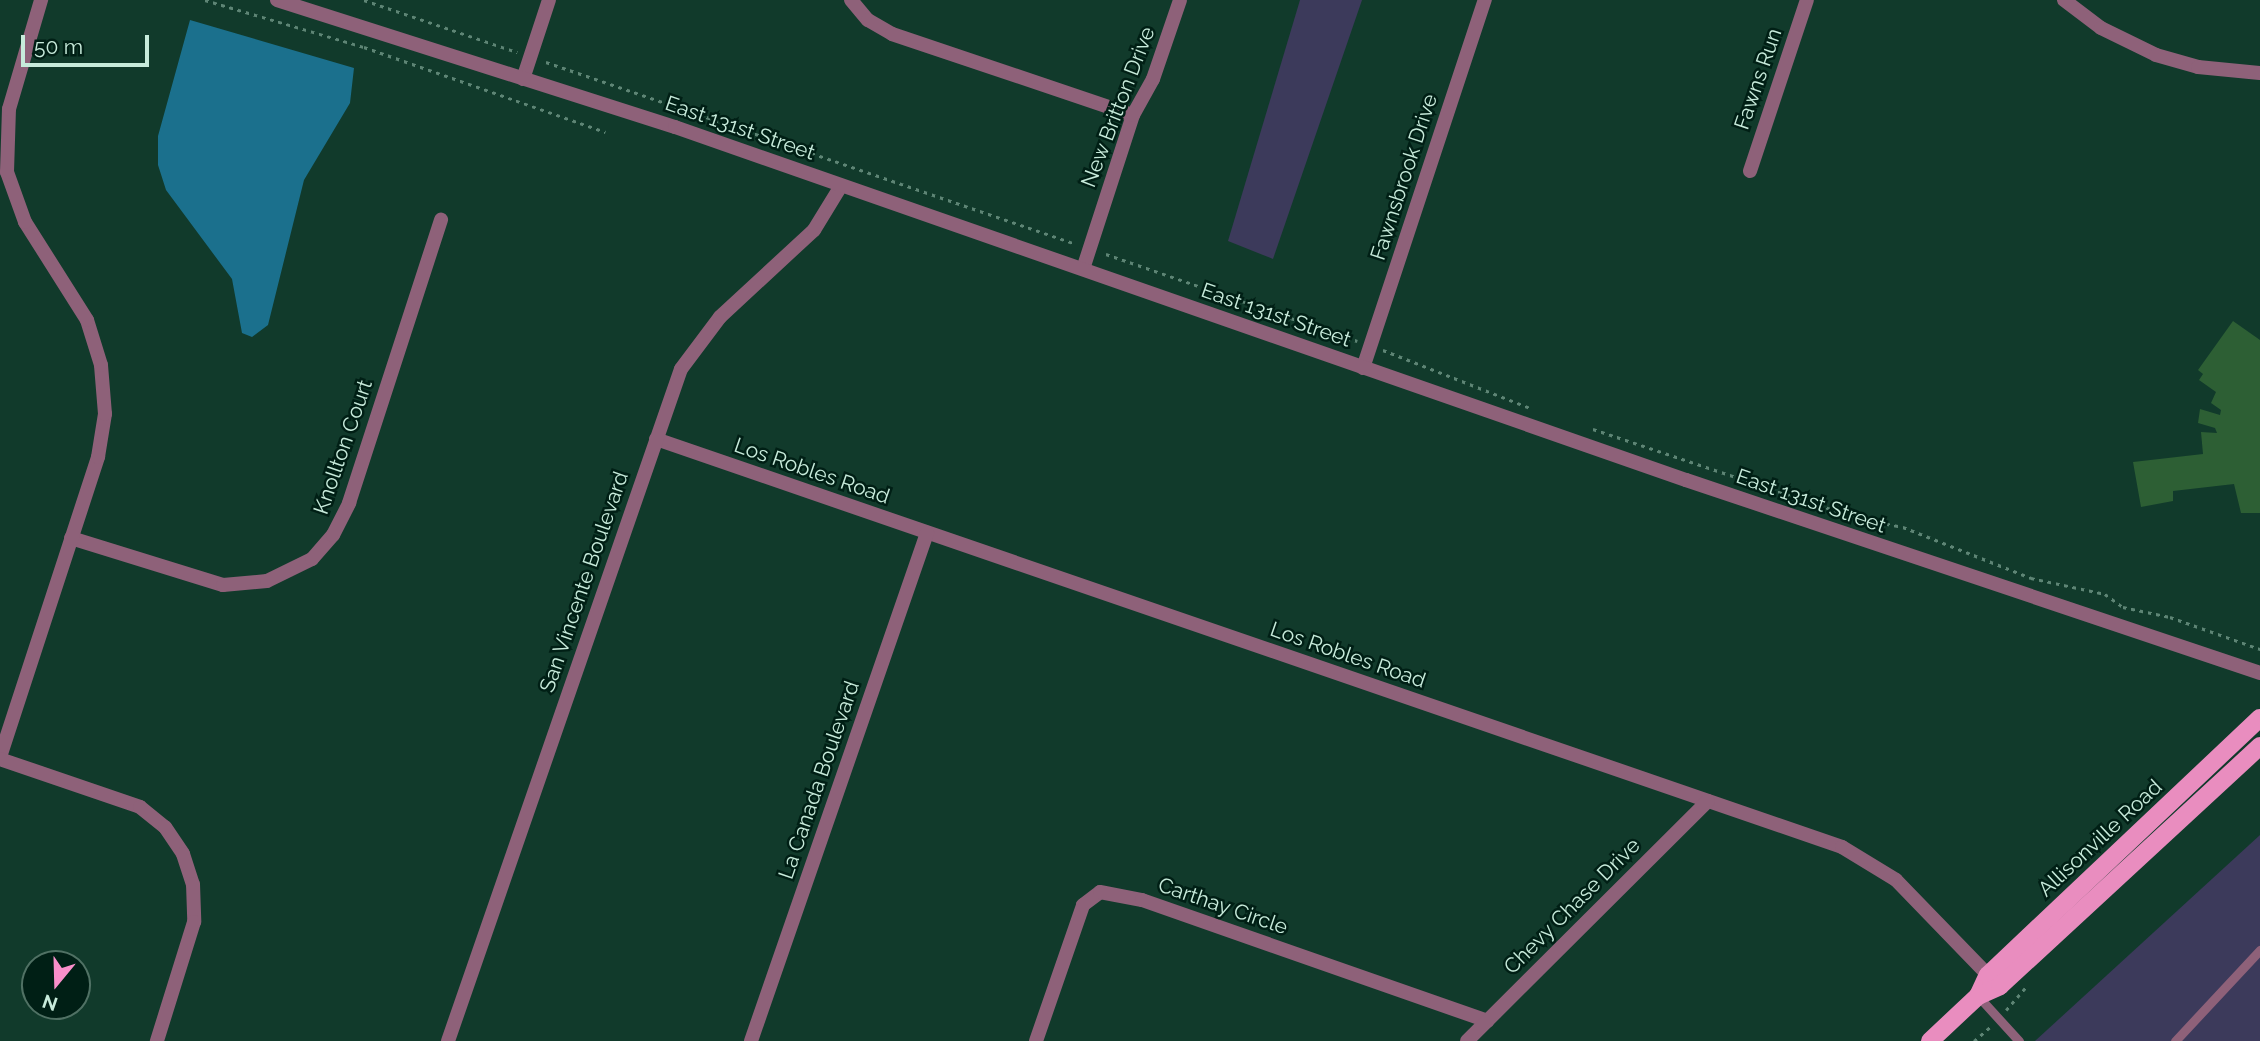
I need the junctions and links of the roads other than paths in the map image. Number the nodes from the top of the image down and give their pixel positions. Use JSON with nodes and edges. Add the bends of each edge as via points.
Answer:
{"nodes":[{"id":1,"x":41,"y":0,"type":"edge"},
{"id":2,"x":277,"y":0,"type":"edge"},
{"id":3,"x":549,"y":0,"type":"edge"},
{"id":4,"x":851,"y":0,"type":"edge"},
{"id":5,"x":1180,"y":0,"type":"edge"},
{"id":6,"x":1485,"y":0,"type":"edge"},
{"id":7,"x":1807,"y":0,"type":"edge"},
{"id":8,"x":2064,"y":0,"type":"edge"},
{"id":9,"x":2260,"y":73,"type":"edge"},
{"id":10,"x":523,"y":79,"type":"junction"},
{"id":11,"x":1133,"y":115,"type":"junction"},
{"id":12,"x":1750,"y":171,"type":"dead end"},
{"id":13,"x":842,"y":186,"type":"junction"},
{"id":14,"x":441,"y":220,"type":"dead end"},
{"id":15,"x":1083,"y":269,"type":"junction"},
{"id":16,"x":1363,"y":368,"type":"junction"},
{"id":17,"x":656,"y":439,"type":"junction"},
{"id":18,"x":927,"y":533,"type":"junction"},
{"id":19,"x":71,"y":538,"type":"junction"},
{"id":20,"x":2260,"y":673,"type":"edge"},
{"id":21,"x":2260,"y":718,"type":"edge"},
{"id":22,"x":2260,"y":746,"type":"edge"},
{"id":23,"x":0,"y":758,"type":"edge"},
{"id":24,"x":1707,"y":801,"type":"junction"},
{"id":25,"x":2260,"y":950,"type":"edge"},
{"id":26,"x":1988,"y":975,"type":"junction"},
{"id":27,"x":1979,"y":996,"type":"junction"},
{"id":28,"x":1487,"y":1021,"type":"junction"},
{"id":29,"x":157,"y":1041,"type":"edge"},
{"id":30,"x":448,"y":1041,"type":"edge"},
{"id":31,"x":751,"y":1041,"type":"edge"},
{"id":32,"x":1036,"y":1041,"type":"edge"},
{"id":33,"x":1467,"y":1041,"type":"edge"},
{"id":34,"x":1930,"y":1041,"type":"edge"},
{"id":35,"x":2019,"y":1041,"type":"edge"},
{"id":36,"x":2175,"y":1041,"type":"edge"}],
"edges":[{"from":1,"to":19,"type":"street","via":[[11,100],[6,158],[25,222],[77,301],[95,341],[103,374],[102,439]]},
{"from":2,"to":10,"type":"street","name":"East 131st Street"},
{"from":3,"to":10,"type":"street"},
{"from":4,"to":11,"type":"street","via":[[868,20],[892,34]]},
{"from":5,"to":11,"type":"street","name":"New Britton Drive","via":[[1153,79]]},
{"from":6,"to":16,"type":"street","name":"Fawnsbrook Drive"},
{"from":7,"to":12,"type":"street","name":"Fawns Run"},
{"from":8,"to":9,"type":"street","via":[[2101,28],[2156,55],[2198,67]]},
{"from":10,"to":13,"type":"street","name":"East 131st Street"},
{"from":11,"to":15,"type":"street","name":"New Britton Drive"},
{"from":13,"to":15,"type":"street","name":"East 131st Street"},
{"from":13,"to":17,"type":"street","name":"San Vincente Boulevard","via":[[814,230],[701,337],[681,369]]},
{"from":14,"to":19,"type":"street","name":"Knollton Court","via":[[349,503],[333,534],[312,559],[267,582],[223,585]]},
{"from":15,"to":16,"type":"street","name":"East 131st Street"},
{"from":16,"to":20,"type":"street","name":"East 131st Street"},
{"from":17,"to":18,"type":"street","name":"Los Robles Road"},
{"from":17,"to":30,"type":"street","name":"San Vincente Boulevard"},
{"from":18,"to":24,"type":"street","name":"Los Robles Road"},
{"from":18,"to":31,"type":"street","name":"La Canada Boulevard"},
{"from":19,"to":23,"type":"street"},
{"from":21,"to":26,"type":"main road","name":"Allisonville Road"},
{"from":22,"to":27,"type":"main road","name":"Allisonville Road","via":[[2000,986]]},
{"from":23,"to":29,"type":"street","via":[[140,807],[178,845],[193,884],[194,922]]},
{"from":24,"to":26,"type":"street","name":"Los Robles Road","via":[[1842,846],[1876,864]]},
{"from":24,"to":28,"type":"street","name":"Chevy Chase Drive"},
{"from":25,"to":36,"type":"lane"},
{"from":26,"to":27,"type":"main road","name":"Allisonville Road"},
{"from":27,"to":34,"type":"main road","name":"Allisonville Road"},
{"from":27,"to":35,"type":"lane"},
{"from":28,"to":32,"type":"street","name":"Carthay Circle","via":[[1142,900],[1100,892],[1083,905]]},
{"from":28,"to":33,"type":"street","name":"Chevy Chase Drive"}]}
